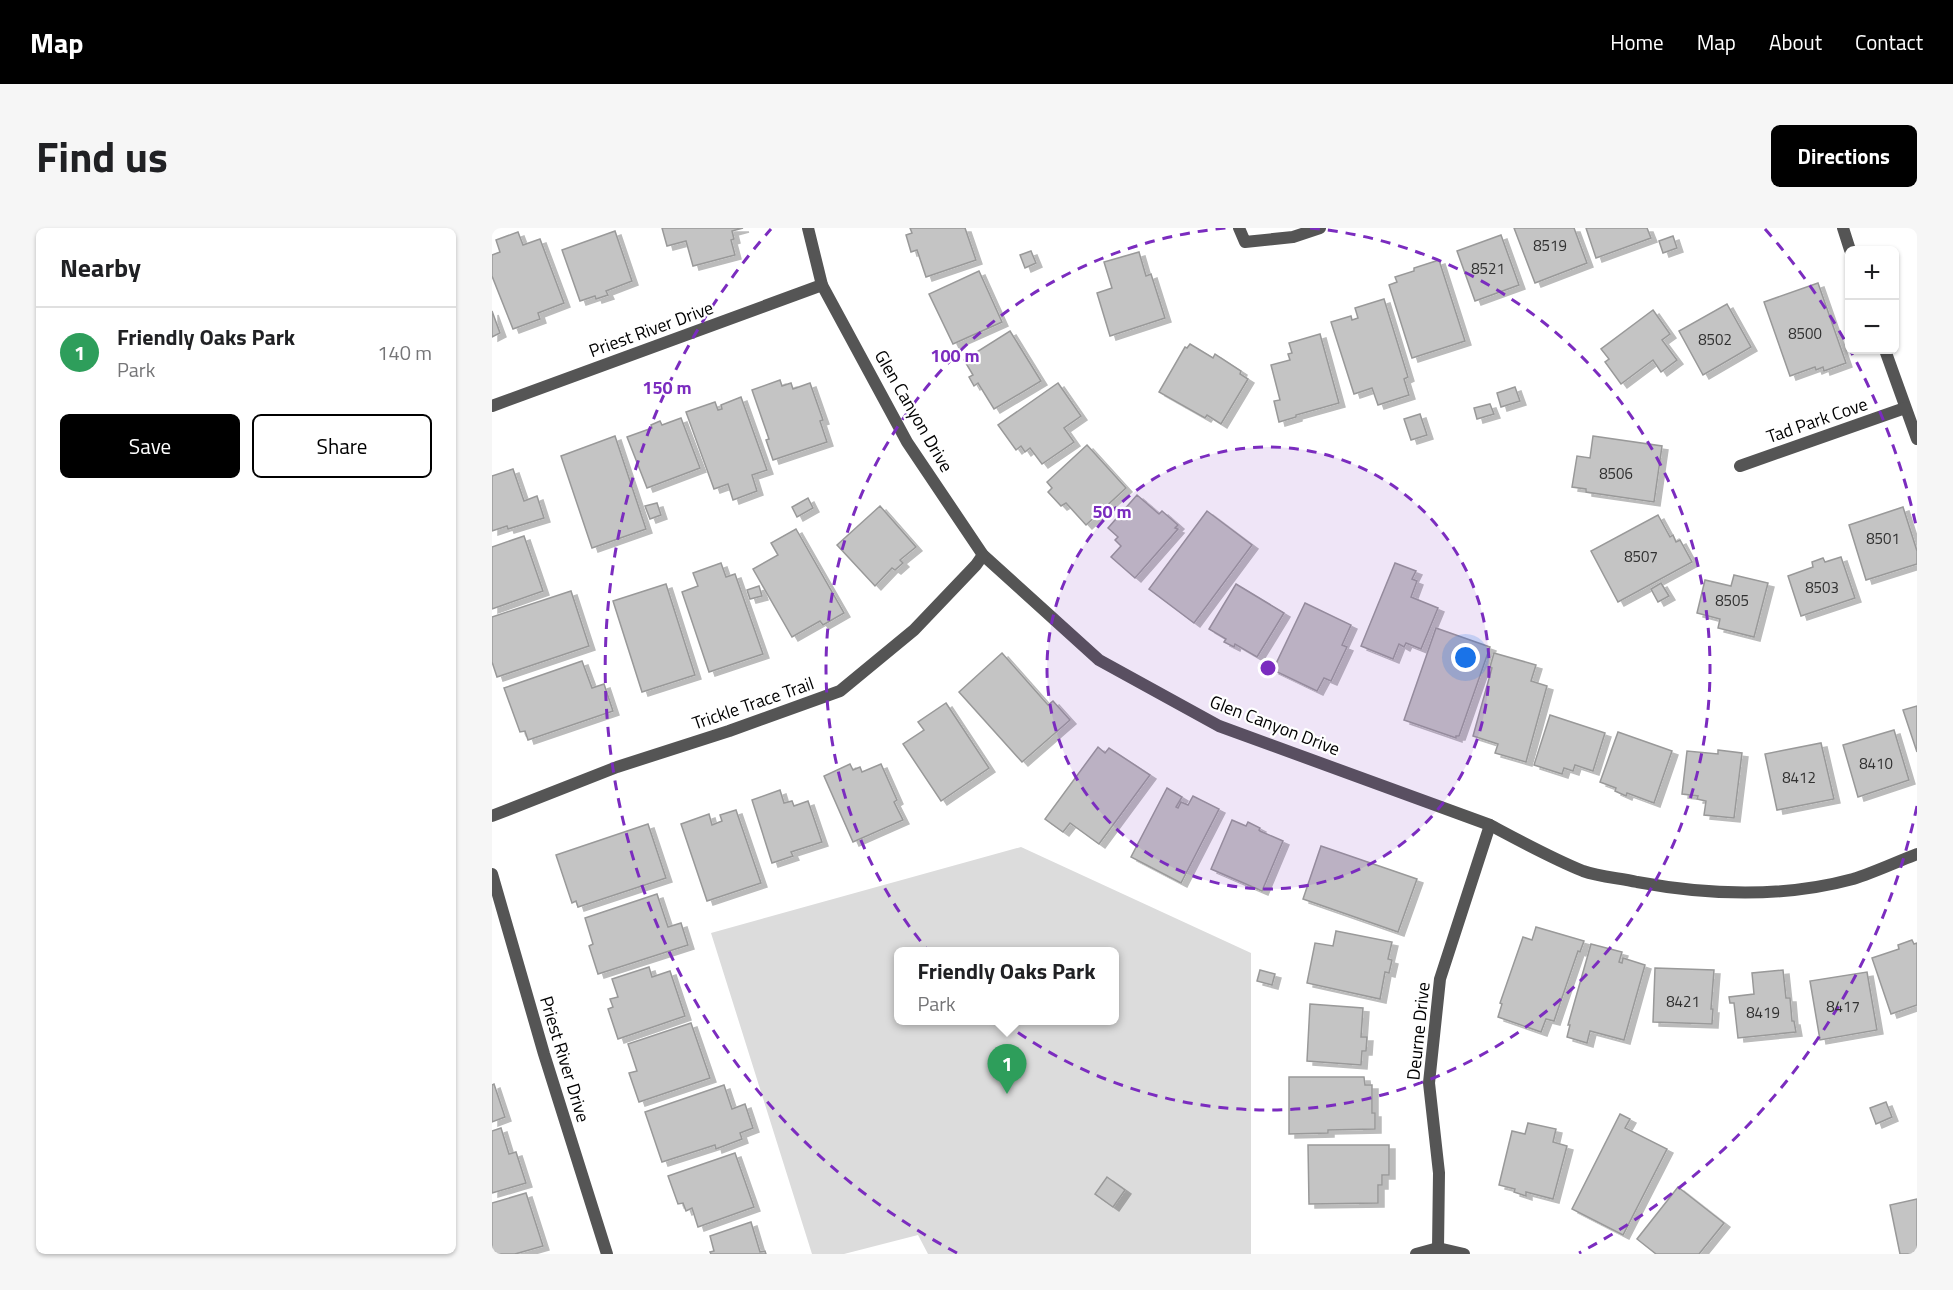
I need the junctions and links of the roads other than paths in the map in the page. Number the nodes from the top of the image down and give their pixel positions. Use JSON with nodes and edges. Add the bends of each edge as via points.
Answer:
{"nodes":[{"id":1,"x":808,"y":228,"type":"edge"},
{"id":2,"x":1239,"y":228,"type":"edge"},
{"id":3,"x":1320,"y":228,"type":"edge"},
{"id":4,"x":1843,"y":228,"type":"edge"},
{"id":5,"x":1849,"y":246,"type":"edge"},
{"id":6,"x":822,"y":285,"type":"junction"},
{"id":7,"x":1886,"y":354,"type":"edge"},
{"id":8,"x":492,"y":406,"type":"edge"},
{"id":9,"x":1905,"y":408,"type":"junction"},
{"id":10,"x":1917,"y":439,"type":"edge"},
{"id":11,"x":1740,"y":466,"type":"dead end"},
{"id":12,"x":983,"y":555,"type":"junction"},
{"id":13,"x":492,"y":816,"type":"edge"},
{"id":14,"x":1490,"y":825,"type":"junction"},
{"id":15,"x":1917,"y":854,"type":"edge"},
{"id":16,"x":492,"y":874,"type":"edge"},
{"id":17,"x":1438,"y":1248,"type":"junction"},
{"id":18,"x":607,"y":1254,"type":"edge"},
{"id":19,"x":1416,"y":1254,"type":"edge"},
{"id":20,"x":1464,"y":1254,"type":"edge"}],
"edges":[{"from":1,"to":6,"type":"street","name":"Glen Canyon Drive"},
{"from":2,"to":3,"type":"street","via":[[1245,242],[1293,237]]},
{"from":4,"to":5,"type":"street"},
{"from":6,"to":8,"type":"street","name":"Priest River Drive"},
{"from":6,"to":12,"type":"street","name":"Glen Canyon Drive","via":[[907,442]]},
{"from":7,"to":9,"type":"street"},
{"from":9,"to":10,"type":"street"},
{"from":9,"to":11,"type":"street","name":"Tad Park Cove"},
{"from":12,"to":13,"type":"street","name":"Trickle Trace Trail","via":[[914,630],[840,691],[617,767]]},
{"from":12,"to":14,"type":"street","name":"Glen Canyon Drive","via":[[1099,660],[1219,726]]},
{"from":14,"to":15,"type":"street","name":"Glen Canyon Drive","via":[[1586,872],[1707,892],[1806,888],[1854,879]]},
{"from":14,"to":17,"type":"street","name":"Deurne Drive","via":[[1440,979],[1429,1083],[1440,1173]]},
{"from":16,"to":18,"type":"street","name":"Priest River Drive"},
{"from":17,"to":19,"type":"street"},
{"from":17,"to":20,"type":"street"}]}
